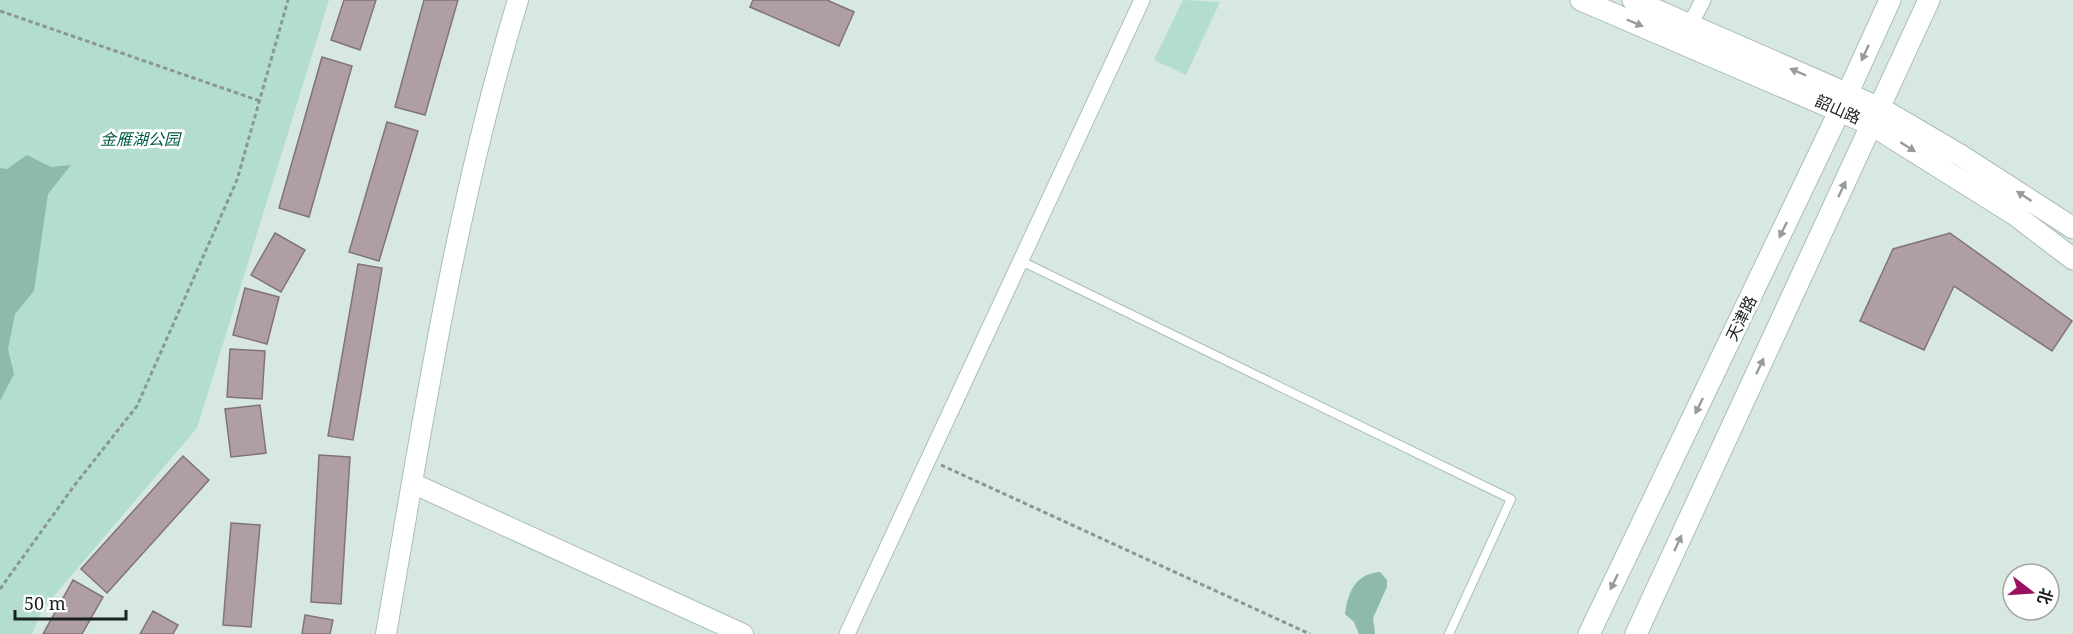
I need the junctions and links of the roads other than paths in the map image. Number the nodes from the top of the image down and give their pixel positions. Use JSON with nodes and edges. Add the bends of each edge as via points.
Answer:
{"nodes":[{"id":1,"x":518,"y":0,"type":"edge"},
{"id":2,"x":1142,"y":0,"type":"edge"},
{"id":3,"x":1581,"y":0,"type":"edge"},
{"id":4,"x":1633,"y":0,"type":"edge"},
{"id":5,"x":1703,"y":0,"type":"edge"},
{"id":6,"x":1890,"y":0,"type":"edge"},
{"id":7,"x":1929,"y":0,"type":"edge"},
{"id":8,"x":1690,"y":25,"type":"junction"},
{"id":9,"x":1844,"y":101,"type":"junction"},
{"id":10,"x":1876,"y":116,"type":"junction"},
{"id":11,"x":2073,"y":228,"type":"edge"},
{"id":12,"x":2073,"y":259,"type":"edge"},
{"id":13,"x":1021,"y":261,"type":"junction"},
{"id":14,"x":412,"y":483,"type":"junction"},
{"id":15,"x":386,"y":634,"type":"edge"},
{"id":16,"x":743,"y":634,"type":"edge"},
{"id":17,"x":847,"y":634,"type":"edge"},
{"id":18,"x":1449,"y":634,"type":"edge"},
{"id":19,"x":1589,"y":634,"type":"edge"},
{"id":20,"x":1636,"y":634,"type":"edge"}],
"edges":[{"from":1,"to":14,"type":"street","via":[[494,78],[436,339]]},
{"from":2,"to":13,"type":"street"},
{"from":3,"to":9,"type":"main road","name":"韶山路","one_way":true},
{"from":4,"to":8,"type":"main road","name":"韶山路"},
{"from":5,"to":8,"type":"street"},
{"from":6,"to":9,"type":"main road","name":"天津路","one_way":true},
{"from":7,"to":10,"type":"main road"},
{"from":9,"to":8,"type":"main road","name":"韶山路","one_way":true},
{"from":9,"to":10,"type":"main road","name":"韶山路"},
{"from":9,"to":19,"type":"main road","name":"天津路","one_way":true},
{"from":11,"to":10,"type":"main road","name":"韶山路","one_way":true,"via":[[1960,155]]},
{"from":10,"to":12,"type":"main road","name":"韶山路","one_way":true},
{"from":20,"to":10,"type":"main road","one_way":true},
{"from":13,"to":17,"type":"street"},
{"from":13,"to":18,"type":"lane","via":[[1511,499]]},
{"from":14,"to":15,"type":"street"},
{"from":14,"to":16,"type":"street"}]}
